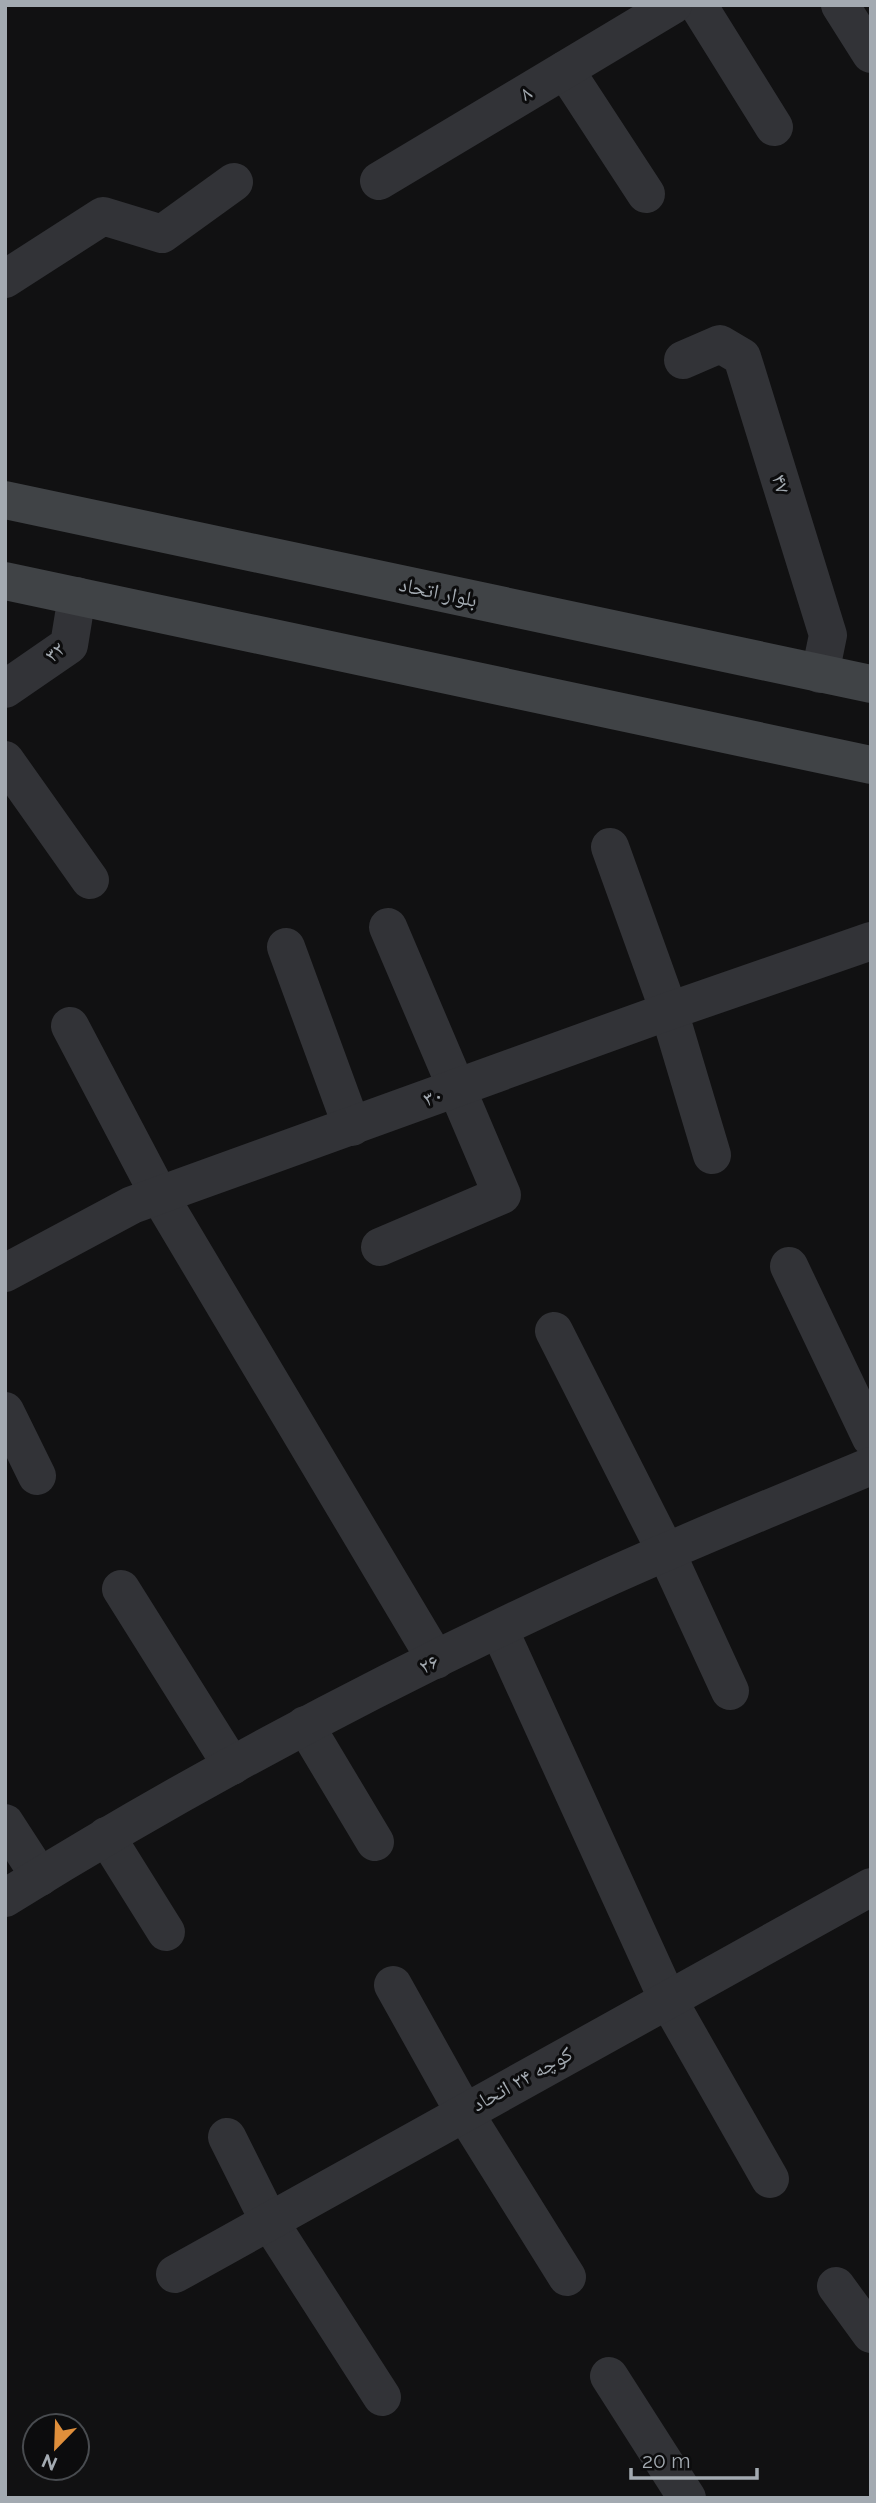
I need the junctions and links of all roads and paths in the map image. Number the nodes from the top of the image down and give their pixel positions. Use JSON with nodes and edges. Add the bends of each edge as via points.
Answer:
{"nodes":[{"id":1,"x":674,"y":5,"type":"edge"},
{"id":2,"x":698,"y":5,"type":"edge"},
{"id":3,"x":840,"y":5,"type":"edge"},
{"id":4,"x":871,"y":54,"type":"edge"},
{"id":5,"x":565,"y":70,"type":"junction"},
{"id":6,"x":774,"y":127,"type":"dead end"},
{"id":7,"x":379,"y":181,"type":"dead end"},
{"id":8,"x":234,"y":182,"type":"dead end"},
{"id":9,"x":646,"y":194,"type":"dead end"},
{"id":10,"x":5,"y":279,"type":"edge"},
{"id":11,"x":683,"y":360,"type":"dead end"},
{"id":12,"x":5,"y":500,"type":"edge"},
{"id":13,"x":5,"y":580,"type":"edge"},
{"id":14,"x":77,"y":596,"type":"junction"},
{"id":15,"x":820,"y":674,"type":"junction"},
{"id":16,"x":871,"y":684,"type":"edge"},
{"id":17,"x":5,"y":690,"type":"edge"},
{"id":18,"x":5,"y":760,"type":"edge"},
{"id":19,"x":871,"y":765,"type":"edge"},
{"id":20,"x":610,"y":847,"type":"dead end"},
{"id":21,"x":90,"y":880,"type":"dead end"},
{"id":22,"x":388,"y":927,"type":"dead end"},
{"id":23,"x":871,"y":941,"type":"edge"},
{"id":24,"x":286,"y":947,"type":"dead end"},
{"id":25,"x":669,"y":1011,"type":"junction"},
{"id":26,"x":70,"y":1026,"type":"dead end"},
{"id":27,"x":457,"y":1088,"type":"junction"},
{"id":28,"x":352,"y":1127,"type":"junction"},
{"id":29,"x":712,"y":1155,"type":"dead end"},
{"id":30,"x":159,"y":1195,"type":"junction"},
{"id":31,"x":380,"y":1247,"type":"dead end"},
{"id":32,"x":789,"y":1266,"type":"dead end"},
{"id":33,"x":5,"y":1273,"type":"edge"},
{"id":34,"x":554,"y":1331,"type":"dead end"},
{"id":35,"x":5,"y":1411,"type":"edge"},
{"id":36,"x":871,"y":1438,"type":"edge"},
{"id":37,"x":871,"y":1466,"type":"edge"},
{"id":38,"x":37,"y":1476,"type":"dead end"},
{"id":39,"x":666,"y":1552,"type":"junction"},
{"id":40,"x":121,"y":1589,"type":"dead end"},
{"id":41,"x":499,"y":1629,"type":"junction"},
{"id":42,"x":436,"y":1660,"type":"junction"},
{"id":43,"x":730,"y":1691,"type":"dead end"},
{"id":44,"x":305,"y":1726,"type":"junction"},
{"id":45,"x":232,"y":1766,"type":"junction"},
{"id":46,"x":5,"y":1823,"type":"edge"},
{"id":47,"x":106,"y":1836,"type":"junction"},
{"id":48,"x":375,"y":1842,"type":"dead end"},
{"id":49,"x":40,"y":1877,"type":"junction"},
{"id":50,"x":868,"y":1894,"type":"edge"},
{"id":51,"x":5,"y":1898,"type":"edge"},
{"id":52,"x":166,"y":1932,"type":"dead end"},
{"id":53,"x":393,"y":1985,"type":"dead end"},
{"id":54,"x":667,"y":1998,"type":"junction"},
{"id":55,"x":464,"y":2112,"type":"junction"},
{"id":56,"x":227,"y":2137,"type":"dead end"},
{"id":57,"x":770,"y":2179,"type":"dead end"},
{"id":58,"x":269,"y":2221,"type":"junction"},
{"id":59,"x":175,"y":2274,"type":"dead end"},
{"id":60,"x":567,"y":2277,"type":"dead end"},
{"id":61,"x":836,"y":2286,"type":"dead end"},
{"id":62,"x":871,"y":2334,"type":"edge"},
{"id":63,"x":609,"y":2376,"type":"dead end"},
{"id":64,"x":382,"y":2397,"type":"dead end"},
{"id":65,"x":687,"y":2498,"type":"edge"}],
"edges":[{"from":1,"to":5,"type":"street","name":"۸"},
{"from":2,"to":6,"type":"street"},
{"from":3,"to":4,"type":"street"},
{"from":5,"to":7,"type":"street","name":"۸"},
{"from":5,"to":9,"type":"street"},
{"from":8,"to":10,"type":"street","via":[[162,234],[103,216]]},
{"from":11,"to":15,"type":"street","name":"۴۷","via":[[720,344],[743,358],[828,635]]},
{"from":12,"to":15,"type":"main road","name":"بلوار اتحاد"},
{"from":13,"to":14,"type":"main road"},
{"from":14,"to":17,"type":"street","name":"۳۲","via":[[69,645]]},
{"from":14,"to":19,"type":"main road"},
{"from":15,"to":16,"type":"main road","name":"بلوار اتحاد"},
{"from":18,"to":21,"type":"street"},
{"from":20,"to":25,"type":"street"},
{"from":22,"to":27,"type":"street"},
{"from":23,"to":25,"type":"street","name":"۳۰"},
{"from":24,"to":28,"type":"street"},
{"from":25,"to":27,"type":"street","name":"۳۰"},
{"from":25,"to":29,"type":"street"},
{"from":26,"to":30,"type":"street"},
{"from":27,"to":28,"type":"street","name":"۳۰"},
{"from":27,"to":31,"type":"street","via":[[502,1195]]},
{"from":28,"to":30,"type":"street","name":"۳۰"},
{"from":30,"to":33,"type":"street","name":"۳۰"},
{"from":30,"to":42,"type":"street"},
{"from":32,"to":36,"type":"street"},
{"from":34,"to":39,"type":"street"},
{"from":35,"to":38,"type":"street"},
{"from":37,"to":39,"type":"street","name":"۲۶"},
{"from":39,"to":41,"type":"street","name":"۲۶"},
{"from":39,"to":43,"type":"street"},
{"from":40,"to":45,"type":"street"},
{"from":41,"to":42,"type":"street","name":"۲۶"},
{"from":41,"to":54,"type":"street"},
{"from":42,"to":44,"type":"street","name":"۲۶"},
{"from":44,"to":45,"type":"street","name":"۲۶"},
{"from":44,"to":48,"type":"street"},
{"from":45,"to":47,"type":"street","name":"۲۶"},
{"from":46,"to":49,"type":"street"},
{"from":47,"to":49,"type":"street","name":"۲۶"},
{"from":47,"to":52,"type":"street"},
{"from":49,"to":51,"type":"street","name":"۲۶"},
{"from":50,"to":54,"type":"street","name":"کوچه ۲۴ اتحاد"},
{"from":53,"to":55,"type":"street"},
{"from":54,"to":55,"type":"street","name":"کوچه ۲۴ اتحاد"},
{"from":54,"to":57,"type":"street"},
{"from":55,"to":58,"type":"street","name":"کوچه ۲۴ اتحاد"},
{"from":55,"to":60,"type":"street"},
{"from":56,"to":58,"type":"street"},
{"from":58,"to":59,"type":"street","name":"کوچه ۲۴ اتحاد"},
{"from":58,"to":64,"type":"street"},
{"from":61,"to":62,"type":"street"},
{"from":63,"to":65,"type":"street"}]}
